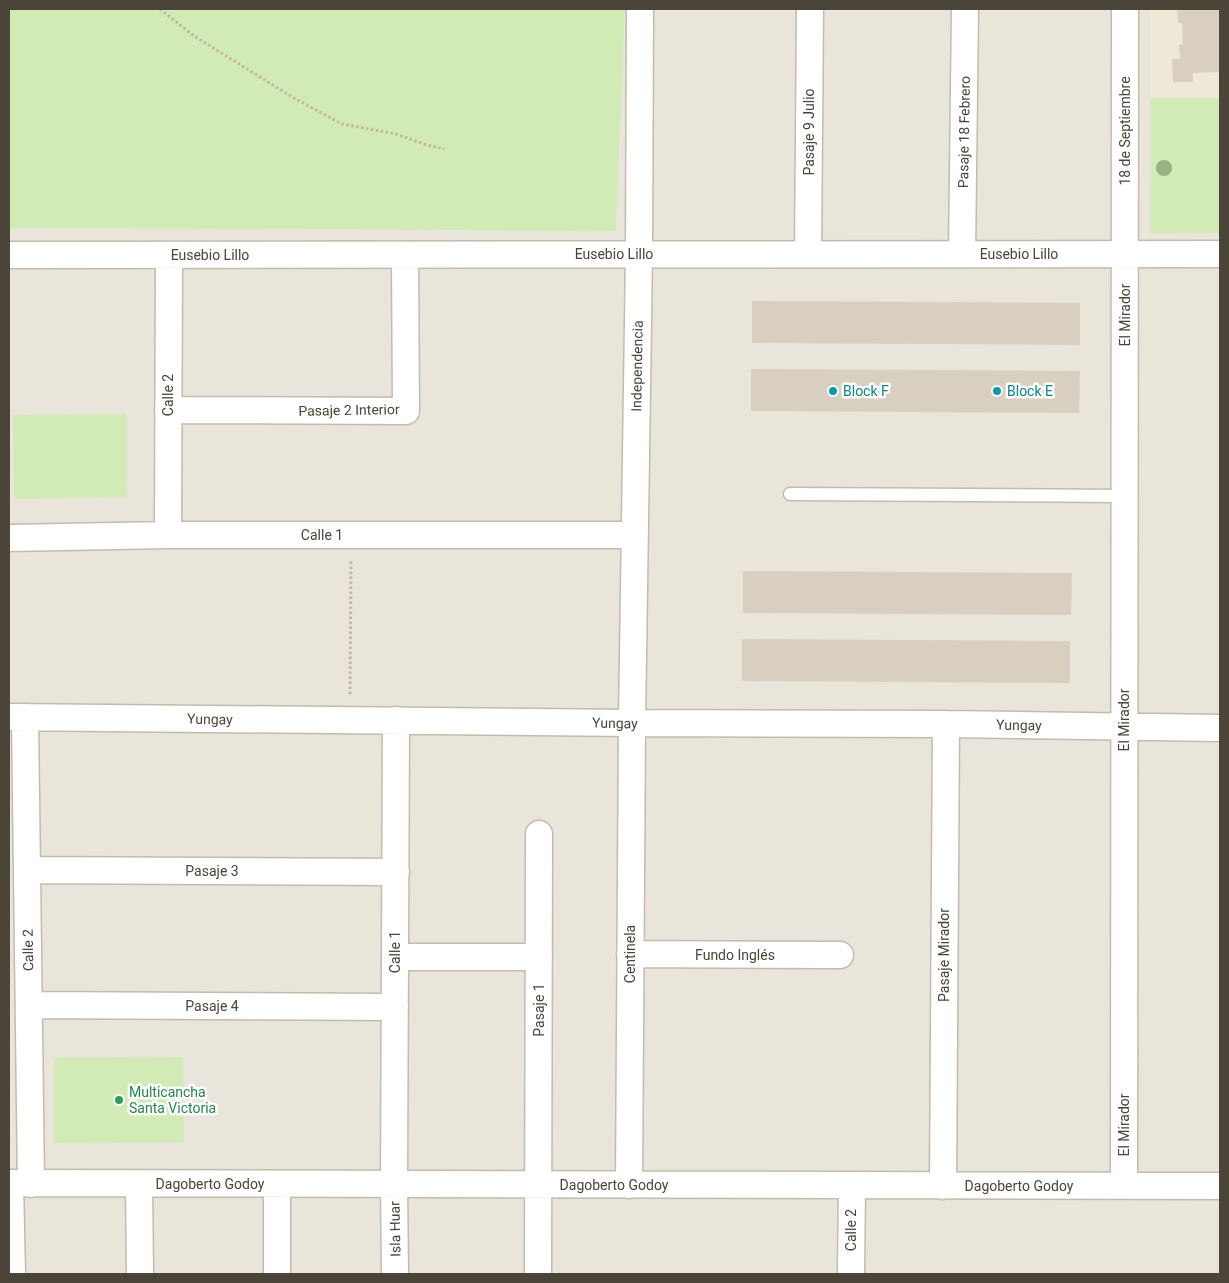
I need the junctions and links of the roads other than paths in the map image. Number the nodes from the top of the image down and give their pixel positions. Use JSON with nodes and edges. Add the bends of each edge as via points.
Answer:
{"nodes":[{"id":1,"x":640,"y":9,"type":"edge"},
{"id":2,"x":810,"y":9,"type":"edge"},
{"id":3,"x":965,"y":9,"type":"edge"},
{"id":4,"x":1125,"y":9,"type":"edge"},
{"id":5,"x":639,"y":254,"type":"junction"},
{"id":6,"x":808,"y":254,"type":"junction"},
{"id":7,"x":962,"y":254,"type":"junction"},
{"id":8,"x":1124,"y":254,"type":"junction"},
{"id":9,"x":1220,"y":254,"type":"edge"},
{"id":10,"x":9,"y":255,"type":"edge"},
{"id":11,"x":169,"y":255,"type":"junction"},
{"id":12,"x":405,"y":255,"type":"junction"},
{"id":13,"x":168,"y":410,"type":"junction"},
{"id":14,"x":790,"y":494,"type":"dead end"},
{"id":15,"x":1124,"y":496,"type":"junction"},
{"id":16,"x":168,"y":535,"type":"junction"},
{"id":17,"x":635,"y":535,"type":"junction"},
{"id":18,"x":9,"y":538,"type":"edge"},
{"id":19,"x":17,"y":717,"type":"edge"},
{"id":20,"x":396,"y":720,"type":"junction"},
{"id":21,"x":632,"y":723,"type":"junction"},
{"id":22,"x":946,"y":724,"type":"junction"},
{"id":23,"x":1124,"y":727,"type":"junction"},
{"id":24,"x":1220,"y":728,"type":"edge"},
{"id":25,"x":539,"y":834,"type":"dead end"},
{"id":26,"x":27,"y":870,"type":"junction"},
{"id":27,"x":396,"y":872,"type":"junction"},
{"id":28,"x":18,"y":953,"type":"edge"},
{"id":29,"x":630,"y":954,"type":"junction"},
{"id":30,"x":395,"y":956,"type":"junction"},
{"id":31,"x":840,"y":956,"type":"dead end"},
{"id":32,"x":539,"y":957,"type":"junction"},
{"id":33,"x":29,"y":1005,"type":"junction"},
{"id":34,"x":395,"y":1007,"type":"junction"},
{"id":35,"x":17,"y":1183,"type":"edge"},
{"id":36,"x":139,"y":1184,"type":"junction"},
{"id":37,"x":277,"y":1184,"type":"junction"},
{"id":38,"x":394,"y":1184,"type":"junction"},
{"id":39,"x":538,"y":1185,"type":"junction"},
{"id":40,"x":629,"y":1185,"type":"junction"},
{"id":41,"x":852,"y":1186,"type":"junction"},
{"id":42,"x":943,"y":1186,"type":"junction"},
{"id":43,"x":1124,"y":1186,"type":"junction"},
{"id":44,"x":1220,"y":1186,"type":"edge"},
{"id":45,"x":12,"y":1274,"type":"edge"},
{"id":46,"x":140,"y":1274,"type":"edge"},
{"id":47,"x":277,"y":1274,"type":"edge"},
{"id":48,"x":395,"y":1274,"type":"edge"},
{"id":49,"x":538,"y":1274,"type":"edge"},
{"id":50,"x":851,"y":1274,"type":"edge"}],
"edges":[{"from":1,"to":5,"type":"street","name":"Independencia"},
{"from":2,"to":6,"type":"street","name":"Pasaje 9 Julio"},
{"from":3,"to":7,"type":"street","name":"Pasaje 18 Febrero"},
{"from":4,"to":8,"type":"street","name":"18 de Septiembre"},
{"from":5,"to":6,"type":"street","name":"Eusebio Lillo"},
{"from":5,"to":12,"type":"street","name":"Eusebio Lillo"},
{"from":5,"to":17,"type":"street","name":"Independencia"},
{"from":6,"to":7,"type":"street","name":"Eusebio Lillo"},
{"from":7,"to":8,"type":"street","name":"Eusebio Lillo"},
{"from":8,"to":9,"type":"street","name":"Eusebio Lillo"},
{"from":8,"to":15,"type":"street","name":"El Mirador"},
{"from":10,"to":11,"type":"street","name":"Eusebio Lillo"},
{"from":11,"to":12,"type":"street","name":"Eusebio Lillo"},
{"from":11,"to":13,"type":"street","name":"Calle 2"},
{"from":12,"to":13,"type":"street","name":"Pasaje 2 Interior","via":[[406,411]]},
{"from":13,"to":16,"type":"street","name":"Calle 2"},
{"from":14,"to":15,"type":"lane"},
{"from":15,"to":23,"type":"street","name":"El Mirador"},
{"from":16,"to":17,"type":"street","name":"Calle 1"},
{"from":16,"to":18,"type":"street","name":"Calle 1"},
{"from":17,"to":21,"type":"street","name":"Independencia"},
{"from":19,"to":20,"type":"street","name":"Yungay"},
{"from":19,"to":26,"type":"street","name":"Calle 2"},
{"from":20,"to":21,"type":"street","name":"Yungay"},
{"from":20,"to":27,"type":"street","name":"Calle 1"},
{"from":21,"to":22,"type":"street","name":"Yungay"},
{"from":21,"to":29,"type":"street","name":"Centinela"},
{"from":22,"to":23,"type":"street","name":"Yungay"},
{"from":22,"to":42,"type":"street","name":"Pasaje Mirador"},
{"from":23,"to":24,"type":"street","name":"Yungay"},
{"from":23,"to":43,"type":"street","name":"El Mirador"},
{"from":25,"to":32,"type":"street","name":"Pasaje 1"},
{"from":26,"to":27,"type":"street","name":"Pasaje 3"},
{"from":26,"to":28,"type":"street","name":"Calle 2"},
{"from":27,"to":30,"type":"street","name":"Calle 1"},
{"from":28,"to":33,"type":"street","name":"Calle 2"},
{"from":29,"to":31,"type":"street","name":"Fundo Inglés"},
{"from":29,"to":40,"type":"street","name":"Centinela"},
{"from":30,"to":32,"type":"street"},
{"from":30,"to":34,"type":"street","name":"Calle 1"},
{"from":32,"to":39,"type":"street","name":"Pasaje 1"},
{"from":33,"to":34,"type":"street","name":"Pasaje 4"},
{"from":33,"to":35,"type":"street","name":"Calle 2"},
{"from":34,"to":38,"type":"street","name":"Calle 1"},
{"from":35,"to":36,"type":"street","name":"Dagoberto Godoy"},
{"from":35,"to":45,"type":"street","name":"Calle 2"},
{"from":36,"to":37,"type":"street","name":"Dagoberto Godoy"},
{"from":36,"to":46,"type":"street"},
{"from":37,"to":38,"type":"street","name":"Dagoberto Godoy"},
{"from":37,"to":47,"type":"street"},
{"from":38,"to":39,"type":"street","name":"Dagoberto Godoy"},
{"from":38,"to":48,"type":"street","name":"Isla Huar"},
{"from":39,"to":40,"type":"street","name":"Dagoberto Godoy"},
{"from":39,"to":49,"type":"street","name":"Pasaje 1"},
{"from":40,"to":41,"type":"street","name":"Dagoberto Godoy"},
{"from":41,"to":42,"type":"street","name":"Dagoberto Godoy"},
{"from":41,"to":50,"type":"street","name":"Calle 2"},
{"from":42,"to":43,"type":"street","name":"Dagoberto Godoy"},
{"from":43,"to":44,"type":"street","name":"Dagoberto Godoy"}]}
